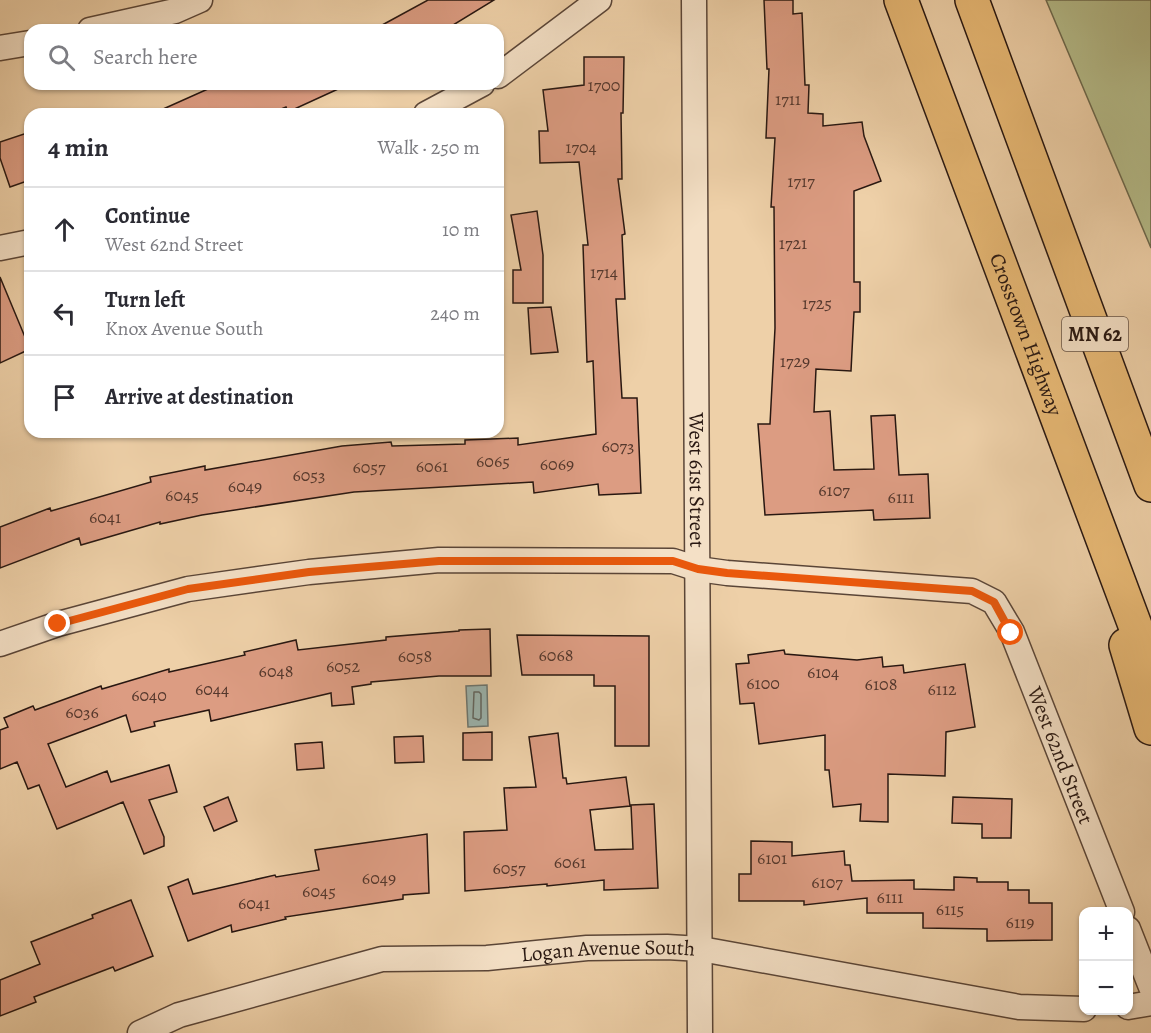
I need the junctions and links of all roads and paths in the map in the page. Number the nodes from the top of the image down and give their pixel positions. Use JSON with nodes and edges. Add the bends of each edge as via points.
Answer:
{"nodes":[{"id":1,"x":200,"y":0,"type":"edge"},
{"id":2,"x":599,"y":0,"type":"edge"},
{"id":3,"x":694,"y":0,"type":"edge"},
{"id":4,"x":901,"y":0,"type":"edge"},
{"id":5,"x":972,"y":0,"type":"edge"},
{"id":6,"x":117,"y":24,"type":"edge"},
{"id":7,"x":24,"y":44,"type":"edge"},
{"id":8,"x":0,"y":48,"type":"edge"},
{"id":9,"x":504,"y":71,"type":"edge"},
{"id":10,"x":471,"y":90,"type":"edge"},
{"id":11,"x":437,"y":108,"type":"edge"},
{"id":12,"x":24,"y":243,"type":"edge"},
{"id":13,"x":0,"y":248,"type":"edge"},
{"id":14,"x":1058,"y":420,"type":"junction"},
{"id":15,"x":1151,"y":485,"type":"edge"},
{"id":16,"x":698,"y":569,"type":"junction"},
{"id":17,"x":0,"y":644,"type":"edge"},
{"id":18,"x":1151,"y":668,"type":"edge"},
{"id":19,"x":1151,"y":728,"type":"edge"},
{"id":20,"x":1120,"y":907,"type":"edge"},
{"id":21,"x":1133,"y":942,"type":"edge"},
{"id":22,"x":700,"y":949,"type":"junction"},
{"id":23,"x":1151,"y":987,"type":"edge"},
{"id":24,"x":1151,"y":1003,"type":"edge"},
{"id":25,"x":1133,"y":1006,"type":"edge"},
{"id":26,"x":1079,"y":1009,"type":"edge"},
{"id":27,"x":140,"y":1033,"type":"edge"},
{"id":28,"x":700,"y":1033,"type":"edge"}],
"edges":[{"from":1,"to":6,"type":"street","via":[[175,11]]},
{"from":2,"to":9,"type":"street"},
{"from":3,"to":16,"type":"street","name":"West 61st Street"},
{"from":4,"to":14,"type":"highway","name":"Crosstown Highway","number":"MN 62"},
{"from":5,"to":15,"type":"highway","number":"MN 62"},
{"from":7,"to":8,"type":"street"},
{"from":10,"to":11,"type":"street"},
{"from":12,"to":13,"type":"street"},
{"from":14,"to":18,"type":"highway","name":"Crosstown Highway","number":"MN 62"},
{"from":14,"to":19,"type":"highway"},
{"from":16,"to":17,"type":"street","via":[[673,561],[451,560],[309,572],[188,589]]},
{"from":16,"to":20,"type":"street","name":"West 62nd Street","via":[[972,591],[994,602],[1011,633]]},
{"from":16,"to":22,"type":"street","name":"West 61st Street"},
{"from":21,"to":23,"type":"street"},
{"from":22,"to":26,"type":"street","name":"Logan Avenue South","via":[[1019,1007]]},
{"from":22,"to":27,"type":"street","name":"Logan Avenue South","via":[[587,948],[487,958],[382,959],[179,1015]]},
{"from":22,"to":28,"type":"street","name":"West 61st Street"},
{"from":24,"to":25,"type":"street"}]}
